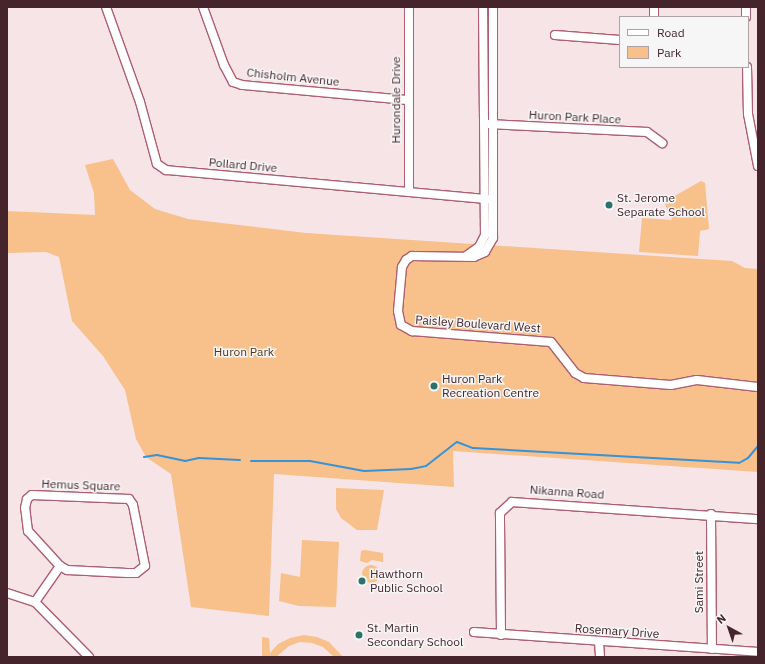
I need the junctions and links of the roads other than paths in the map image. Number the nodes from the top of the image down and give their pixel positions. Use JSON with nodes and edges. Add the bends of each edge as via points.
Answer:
{"nodes":[{"id":1,"x":106,"y":7,"type":"edge"},
{"id":2,"x":203,"y":7,"type":"edge"},
{"id":3,"x":409,"y":7,"type":"edge"},
{"id":4,"x":483,"y":7,"type":"edge"},
{"id":5,"x":492,"y":7,"type":"edge"},
{"id":6,"x":555,"y":35,"type":"dead end"},
{"id":7,"x":619,"y":40,"type":"edge"},
{"id":8,"x":747,"y":68,"type":"edge"},
{"id":9,"x":408,"y":100,"type":"junction"},
{"id":10,"x":483,"y":124,"type":"junction"},
{"id":11,"x":494,"y":124,"type":"junction"},
{"id":12,"x":662,"y":143,"type":"dead end"},
{"id":13,"x":758,"y":166,"type":"edge"},
{"id":14,"x":409,"y":192,"type":"junction"},
{"id":15,"x":484,"y":200,"type":"junction"},
{"id":16,"x":493,"y":200,"type":"junction"},
{"id":17,"x":462,"y":258,"type":"junction"},
{"id":18,"x":758,"y":387,"type":"edge"},
{"id":19,"x":711,"y":514,"type":"junction"},
{"id":20,"x":758,"y":519,"type":"edge"},
{"id":21,"x":60,"y":566,"type":"junction"},
{"id":22,"x":7,"y":593,"type":"edge"},
{"id":23,"x":35,"y":602,"type":"junction"},
{"id":24,"x":474,"y":632,"type":"dead end"},
{"id":25,"x":501,"y":635,"type":"junction"},
{"id":26,"x":599,"y":642,"type":"junction"},
{"id":27,"x":712,"y":649,"type":"junction"},
{"id":28,"x":758,"y":652,"type":"edge"},
{"id":29,"x":89,"y":657,"type":"edge"},
{"id":30,"x":600,"y":657,"type":"edge"}],
"edges":[{"from":1,"to":14,"type":"street","name":"Pollard Drive","via":[[140,102],[157,164],[166,170]]},
{"from":2,"to":9,"type":"street","name":"Chisholm Avenue","via":[[224,65],[233,82],[242,85]]},
{"from":3,"to":9,"type":"street","name":"Hurondale Drive"},
{"from":4,"to":10,"type":"street"},
{"from":5,"to":11,"type":"street","name":"Paisley Boulevard West"},
{"from":6,"to":7,"type":"street"},
{"from":8,"to":13,"type":"street","via":[[747,101]]},
{"from":9,"to":14,"type":"street","name":"Hurondale Drive"},
{"from":10,"to":11,"type":"street","name":"Huron Park Place"},
{"from":10,"to":15,"type":"street"},
{"from":11,"to":12,"type":"street","name":"Huron Park Place","via":[[647,132]]},
{"from":11,"to":16,"type":"street","name":"Paisley Boulevard West"},
{"from":14,"to":15,"type":"street","name":"Pollard Drive"},
{"from":15,"to":16,"type":"street","name":"Pollard Drive"},
{"from":15,"to":17,"type":"street","via":[[484,240],[476,251]]},
{"from":16,"to":17,"type":"street","name":"Paisley Boulevard West","via":[[494,232],[491,244],[478,256]]},
{"from":17,"to":18,"type":"street","name":"Paisley Boulevard West","via":[[412,256],[403,262],[398,316],[404,328],[551,342],[575,373],[584,378],[671,385],[698,380]]},
{"from":19,"to":20,"type":"street","name":"Nikanna Road"},
{"from":19,"to":25,"type":"street","name":"Nikanna Road","via":[[522,501],[506,505],[500,513]]},
{"from":19,"to":27,"type":"street","name":"Sami Street"},
{"from":21,"to":21,"type":"street","name":"Hemus Square","via":[[67,570],[127,574],[141,570],[145,566],[144,559],[133,505],[129,499],[32,495],[27,499],[25,508],[31,537]]},
{"from":21,"to":23,"type":"street"},
{"from":22,"to":23,"type":"street"},
{"from":23,"to":29,"type":"street"},
{"from":24,"to":25,"type":"street","name":"Rosemary Drive"},
{"from":25,"to":26,"type":"street","name":"Rosemary Drive"},
{"from":26,"to":27,"type":"street","name":"Rosemary Drive"},
{"from":26,"to":30,"type":"street"},
{"from":27,"to":28,"type":"street","name":"Rosemary Drive"}]}
